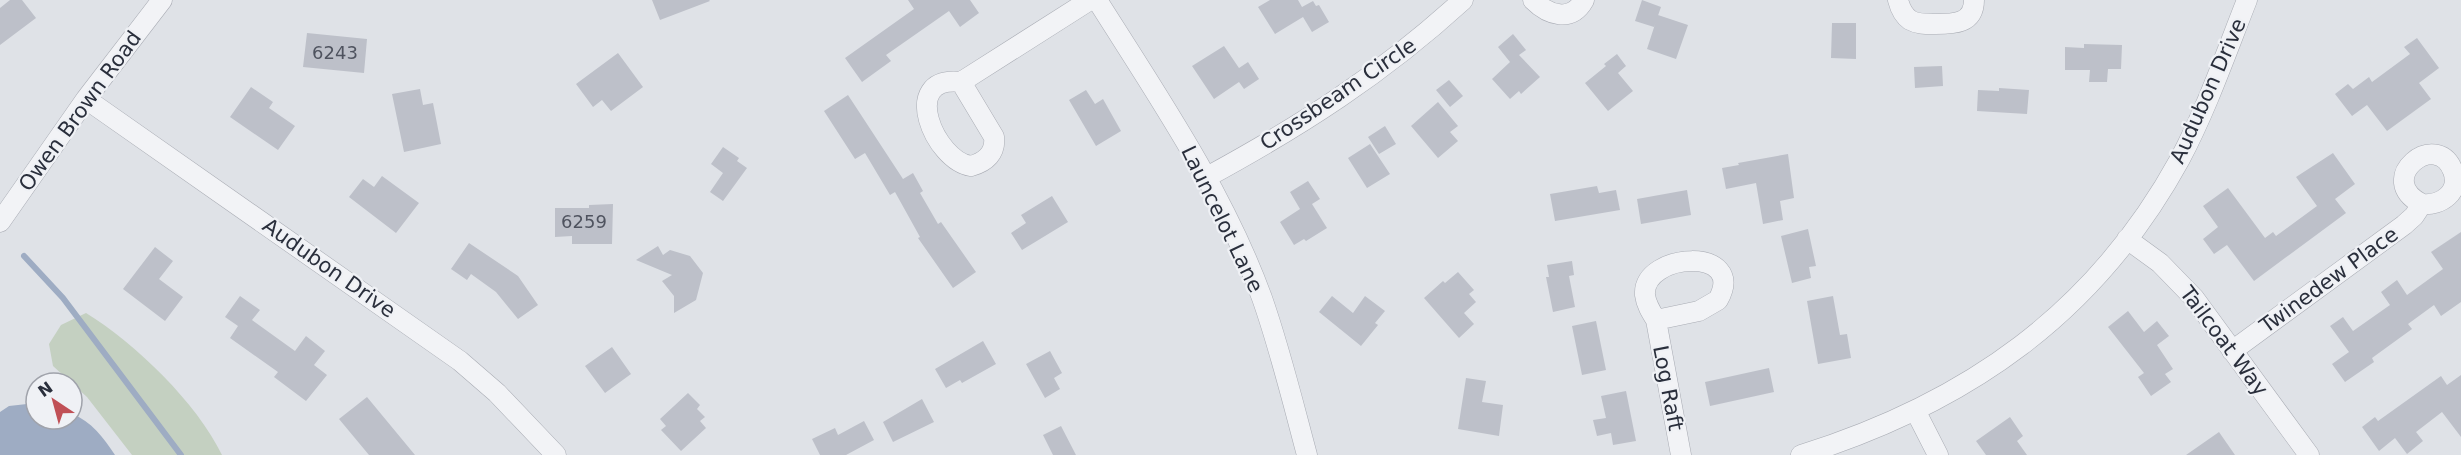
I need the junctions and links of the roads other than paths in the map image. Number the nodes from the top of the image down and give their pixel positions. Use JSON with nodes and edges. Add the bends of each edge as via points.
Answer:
{"nodes":[{"id":1,"x":162,"y":0,"type":"edge"},
{"id":2,"x":1090,"y":0,"type":"edge"},
{"id":3,"x":1097,"y":0,"type":"edge"},
{"id":4,"x":1463,"y":0,"type":"edge"},
{"id":5,"x":1533,"y":0,"type":"edge"},
{"id":6,"x":1584,"y":0,"type":"edge"},
{"id":7,"x":1898,"y":0,"type":"edge"},
{"id":8,"x":1974,"y":0,"type":"edge"},
{"id":9,"x":2247,"y":0,"type":"edge"},
{"id":10,"x":961,"y":82,"type":"dead end"},
{"id":11,"x":86,"y":99,"type":"junction"},
{"id":12,"x":1205,"y":178,"type":"junction"},
{"id":13,"x":2422,"y":204,"type":"dead end"},
{"id":14,"x":0,"y":222,"type":"edge"},
{"id":15,"x":2127,"y":239,"type":"junction"},
{"id":16,"x":1656,"y":320,"type":"dead end"},
{"id":17,"x":2232,"y":351,"type":"junction"},
{"id":18,"x":1916,"y":412,"type":"junction"},
{"id":19,"x":556,"y":455,"type":"edge"},
{"id":20,"x":1308,"y":455,"type":"edge"},
{"id":21,"x":1681,"y":455,"type":"edge"},
{"id":22,"x":1801,"y":455,"type":"edge"},
{"id":23,"x":1938,"y":455,"type":"edge"},
{"id":24,"x":2309,"y":455,"type":"edge"}],
"edges":[{"from":1,"to":11,"type":"street","name":"Owen Brown Road"},
{"from":2,"to":10,"type":"street"},
{"from":3,"to":12,"type":"street","name":"Launcelot Lane"},
{"from":4,"to":12,"type":"street","name":"Crossbeam Circle","via":[[1379,71],[1288,132]]},
{"from":5,"to":6,"type":"street","via":[[1552,14],[1562,15],[1572,12]]},
{"from":7,"to":8,"type":"street","via":[[1908,19],[1955,24],[1972,13]]},
{"from":9,"to":15,"type":"street","name":"Audubon Drive","via":[[2202,115],[2180,159]]},
{"from":11,"to":14,"type":"street","name":"Owen Brown Road"},
{"from":11,"to":19,"type":"street","name":"Audubon Drive","via":[[460,361],[497,393]]},
{"from":12,"to":20,"type":"street","name":"Launcelot Lane","via":[[1262,298]]},
{"from":13,"to":17,"type":"street","name":"Twinedew Place","via":[[2404,225]]},
{"from":15,"to":17,"type":"street","name":"Tailcoat Way","via":[[2160,263],[2194,298]]},
{"from":15,"to":18,"type":"street","name":"Audubon Drive","via":[[2042,331],[1966,385]]},
{"from":16,"to":21,"type":"street","name":"Log Raft"},
{"from":17,"to":24,"type":"street","name":"Tailcoat Way"},
{"from":18,"to":22,"type":"street","name":"Audubon Drive","via":[[1872,432]]},
{"from":18,"to":23,"type":"street"}]}
